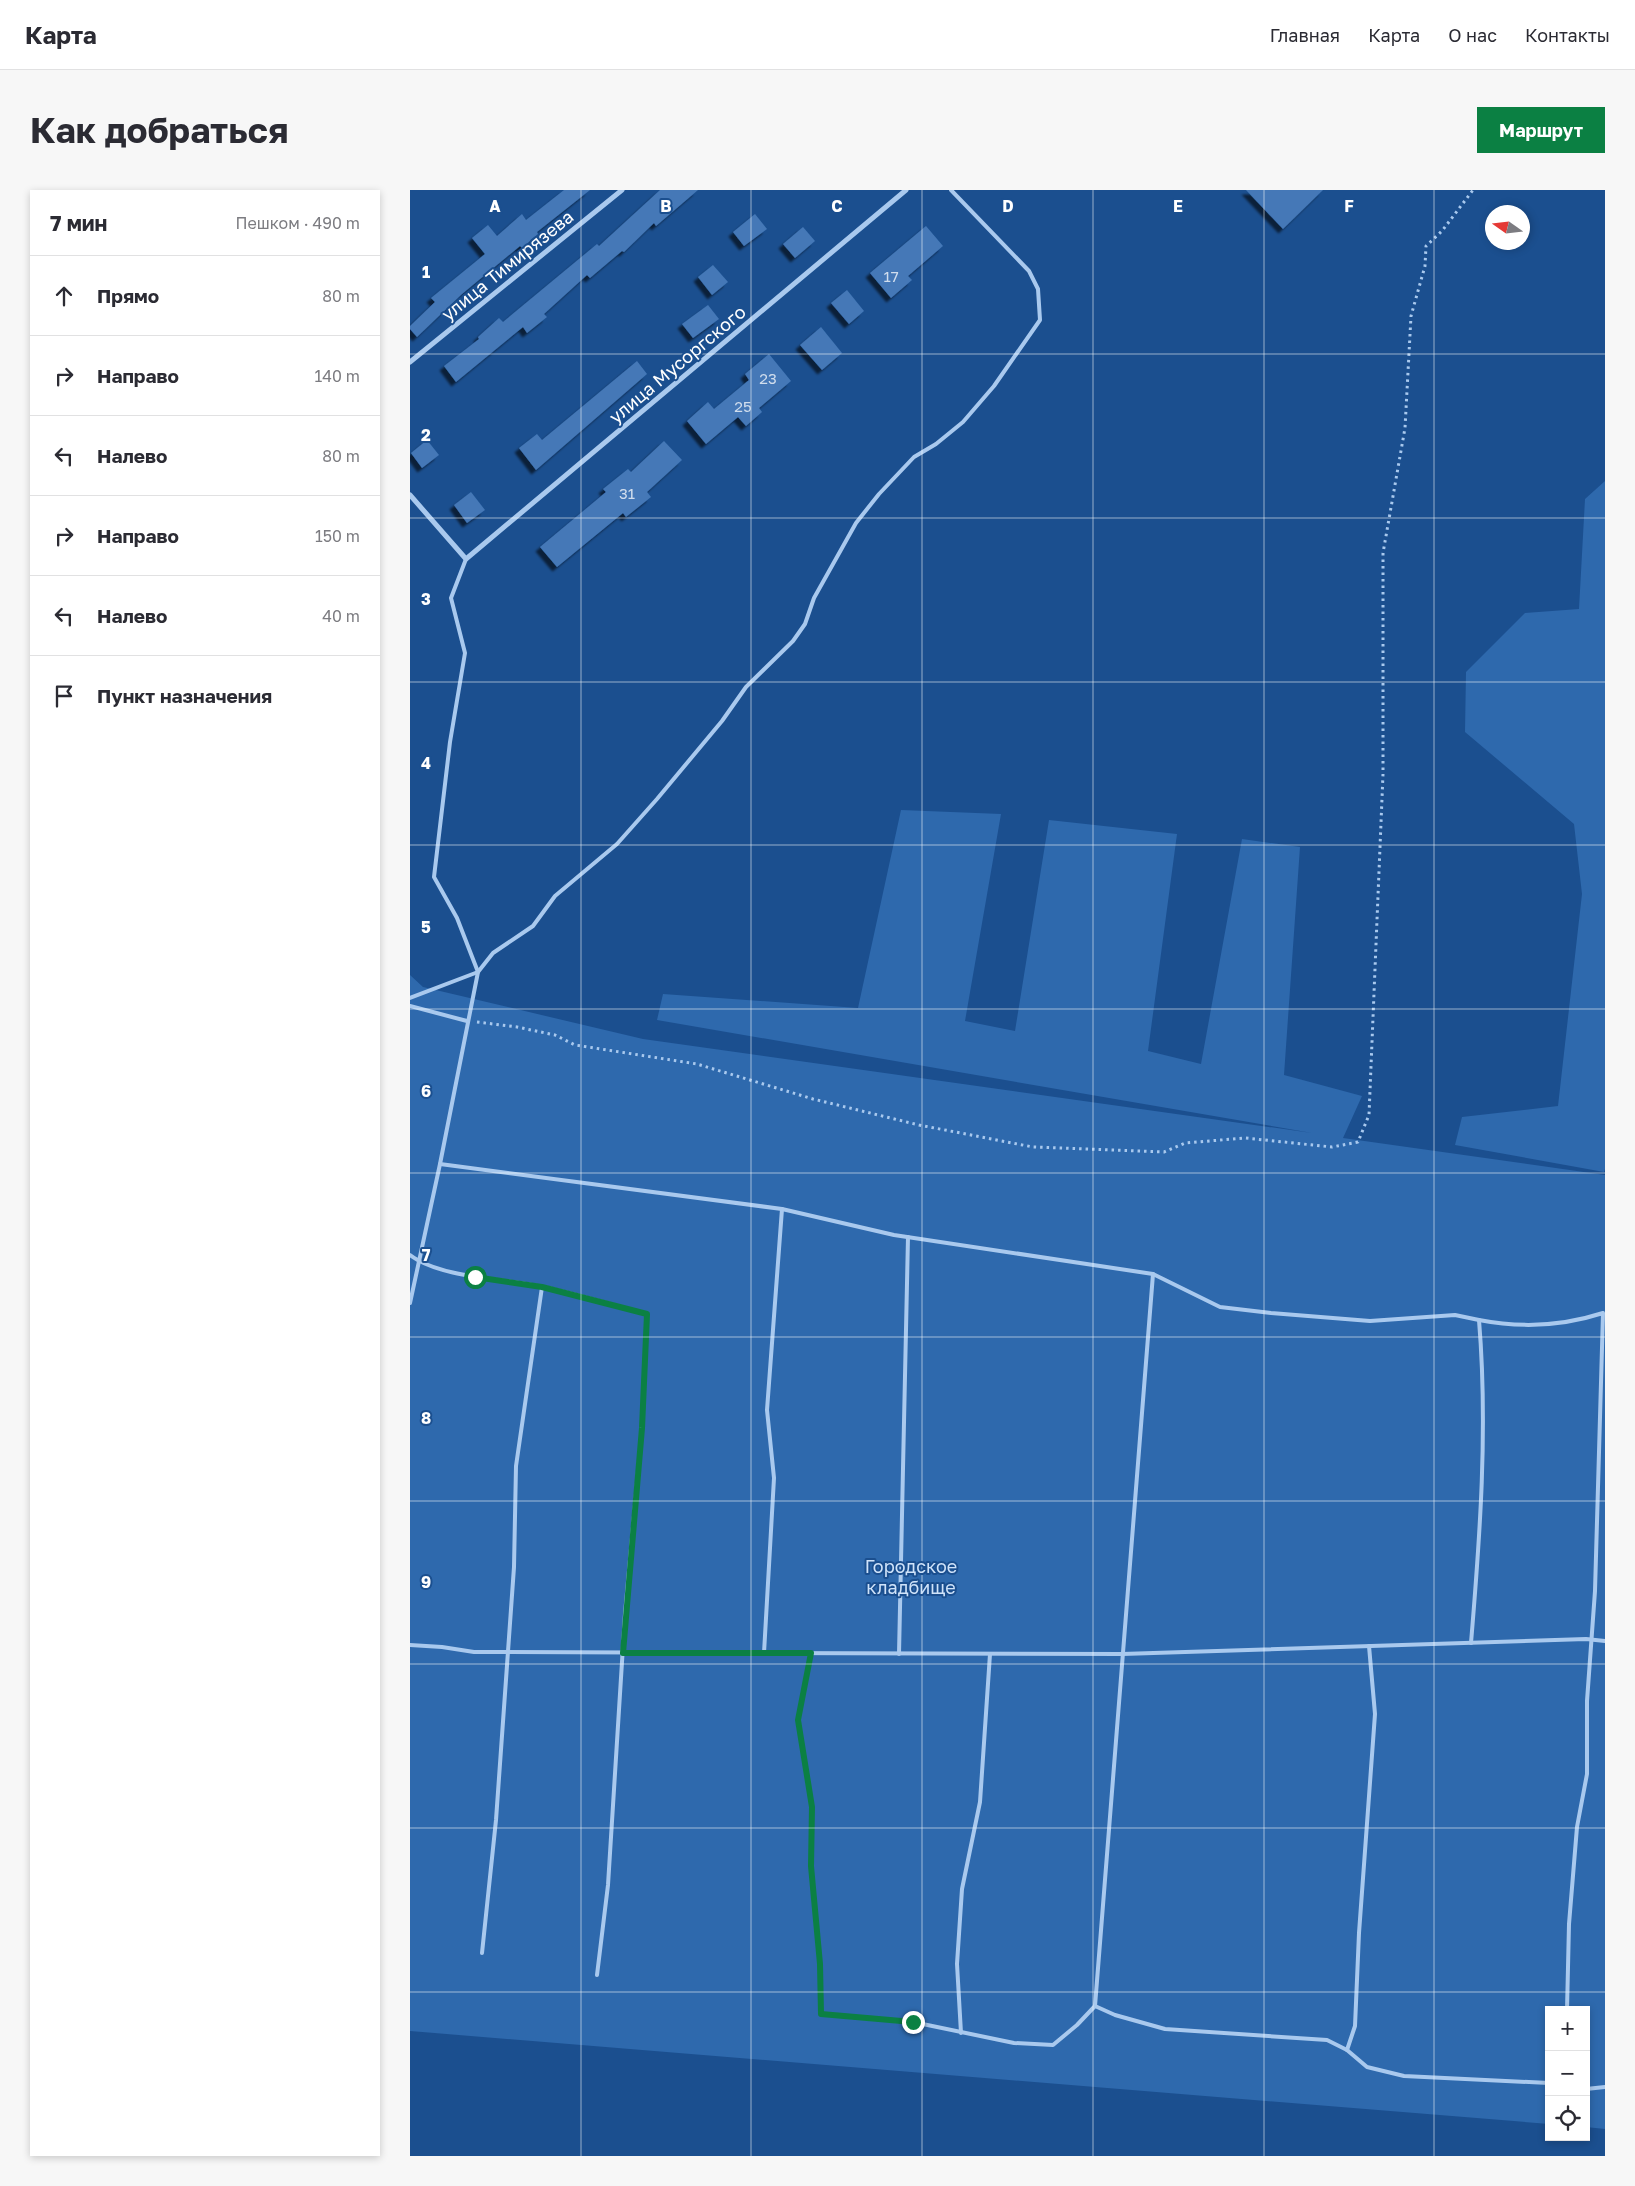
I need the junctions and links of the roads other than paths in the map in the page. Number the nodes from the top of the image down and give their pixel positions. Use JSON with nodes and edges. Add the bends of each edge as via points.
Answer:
{"nodes":[{"id":1,"x":622,"y":190,"type":"edge"},
{"id":2,"x":906,"y":190,"type":"edge"},
{"id":3,"x":950,"y":190,"type":"edge"},
{"id":4,"x":410,"y":362,"type":"edge"},
{"id":5,"x":410,"y":495,"type":"edge"},
{"id":6,"x":466,"y":559,"type":"junction"},
{"id":7,"x":478,"y":972,"type":"junction"},
{"id":8,"x":410,"y":998,"type":"edge"},
{"id":9,"x":410,"y":1006,"type":"edge"},
{"id":10,"x":467,"y":1021,"type":"junction"},
{"id":11,"x":440,"y":1164,"type":"junction"},
{"id":12,"x":782,"y":1209,"type":"junction"},
{"id":13,"x":908,"y":1237,"type":"junction"},
{"id":14,"x":410,"y":1255,"type":"edge"},
{"id":15,"x":418,"y":1262,"type":"junction"},
{"id":16,"x":1153,"y":1274,"type":"junction"},
{"id":17,"x":542,"y":1287,"type":"junction"},
{"id":18,"x":410,"y":1303,"type":"edge"},
{"id":19,"x":1479,"y":1320,"type":"junction"},
{"id":20,"x":1591,"y":1640,"type":"junction"},
{"id":21,"x":1605,"y":1641,"type":"edge"},
{"id":22,"x":1471,"y":1643,"type":"junction"},
{"id":23,"x":410,"y":1645,"type":"edge"},
{"id":24,"x":1369,"y":1646,"type":"junction"},
{"id":25,"x":508,"y":1652,"type":"junction"},
{"id":26,"x":623,"y":1653,"type":"junction"},
{"id":27,"x":764,"y":1653,"type":"junction"},
{"id":28,"x":811,"y":1653,"type":"junction"},
{"id":29,"x":900,"y":1654,"type":"junction"},
{"id":30,"x":990,"y":1654,"type":"junction"},
{"id":31,"x":1122,"y":1654,"type":"junction"},
{"id":32,"x":482,"y":1953,"type":"dead end"},
{"id":33,"x":597,"y":1975,"type":"dead end"},
{"id":34,"x":1095,"y":2006,"type":"junction"},
{"id":35,"x":1567,"y":2006,"type":"edge"},
{"id":36,"x":961,"y":2033,"type":"junction"},
{"id":37,"x":1347,"y":2050,"type":"junction"},
{"id":38,"x":1545,"y":2083,"type":"edge"},
{"id":39,"x":1605,"y":2086,"type":"edge"},
{"id":40,"x":1590,"y":2089,"type":"edge"}],
"edges":[{"from":1,"to":4,"type":"street","name":"улица Тимирязева"},
{"from":2,"to":6,"type":"street","name":"улица Мусоргского"},
{"from":3,"to":7,"type":"lane","via":[[1029,271],[1038,290],[1040,320],[994,386],[963,422],[914,457],[879,494],[856,523],[814,598],[805,624],[793,641],[746,687],[658,799],[617,844],[555,896],[534,926],[493,953]]},
{"from":5,"to":6,"type":"street"},
{"from":6,"to":7,"type":"lane","via":[[451,598],[465,653],[450,742],[434,877],[457,918]]},
{"from":7,"to":8,"type":"lane"},
{"from":7,"to":10,"type":"lane"},
{"from":9,"to":10,"type":"lane"},
{"from":10,"to":11,"type":"lane"},
{"from":11,"to":12,"type":"lane"},
{"from":11,"to":15,"type":"lane"},
{"from":12,"to":13,"type":"lane"},
{"from":12,"to":27,"type":"lane","via":[[767,1410],[774,1478]]},
{"from":13,"to":16,"type":"lane"},
{"from":13,"to":29,"type":"lane"},
{"from":14,"to":15,"type":"lane"},
{"from":15,"to":17,"type":"lane","via":[[475,1277]]},
{"from":15,"to":18,"type":"lane"},
{"from":16,"to":19,"type":"lane","via":[[1220,1307],[1370,1321],[1455,1314]]},
{"from":16,"to":31,"type":"lane"},
{"from":17,"to":25,"type":"lane","via":[[516,1466]]},
{"from":17,"to":26,"type":"lane","via":[[647,1314],[642,1428]]},
{"from":19,"to":20,"type":"lane","via":[[1510,1326],[1582,1320],[1602,1313]]},
{"from":19,"to":22,"type":"lane","via":[[1482,1362],[1481,1524]]},
{"from":20,"to":21,"type":"lane"},
{"from":20,"to":22,"type":"lane"},
{"from":20,"to":35,"type":"lane","via":[[1587,1774],[1577,1827],[1569,1924]]},
{"from":22,"to":24,"type":"lane"},
{"from":23,"to":25,"type":"lane"},
{"from":24,"to":31,"type":"lane"},
{"from":24,"to":37,"type":"lane","via":[[1375,1714],[1355,2026]]},
{"from":25,"to":26,"type":"lane"},
{"from":25,"to":32,"type":"lane","via":[[496,1820]]},
{"from":26,"to":27,"type":"lane"},
{"from":26,"to":33,"type":"lane","via":[[608,1885]]},
{"from":27,"to":28,"type":"lane"},
{"from":28,"to":29,"type":"lane"},
{"from":28,"to":36,"type":"lane","via":[[798,1720],[812,1807],[811,1866],[821,2014],[913,2022]]},
{"from":29,"to":30,"type":"lane"},
{"from":30,"to":31,"type":"lane"},
{"from":30,"to":36,"type":"lane","via":[[980,1802],[962,1889],[957,1964]]},
{"from":31,"to":34,"type":"lane"},
{"from":34,"to":36,"type":"lane","via":[[1053,2045],[1014,2044]]},
{"from":34,"to":37,"type":"lane","via":[[1165,2029],[1327,2040]]},
{"from":37,"to":38,"type":"lane","via":[[1367,2067],[1404,2076]]},
{"from":39,"to":40,"type":"lane"}]}
